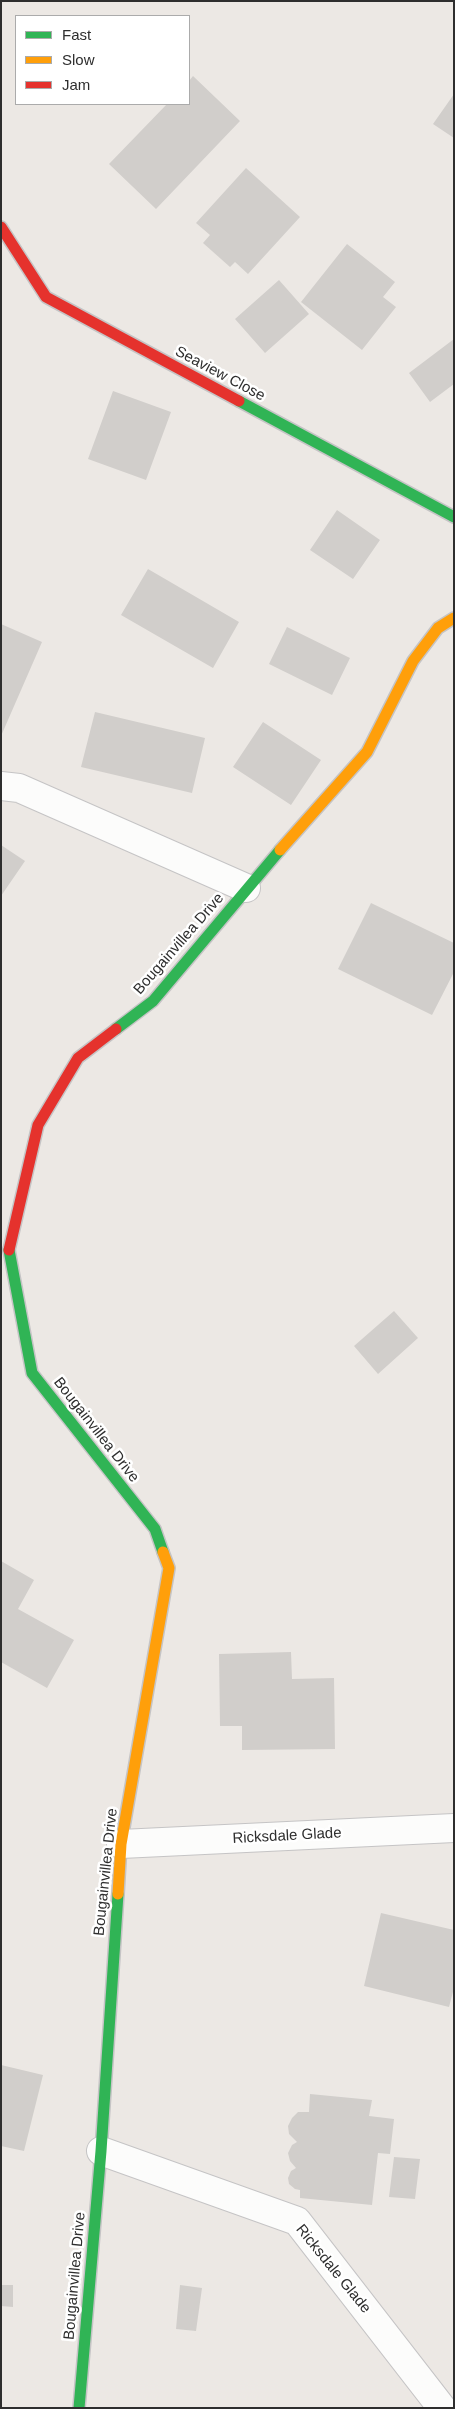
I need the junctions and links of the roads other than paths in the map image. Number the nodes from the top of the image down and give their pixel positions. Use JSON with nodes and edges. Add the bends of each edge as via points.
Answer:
{"nodes":[{"id":1,"x":1,"y":227,"type":"edge"},
{"id":2,"x":454,"y":517,"type":"edge"},
{"id":3,"x":454,"y":618,"type":"edge"},
{"id":4,"x":1,"y":786,"type":"edge"},
{"id":5,"x":246,"y":888,"type":"junction"},
{"id":6,"x":454,"y":1828,"type":"edge"},
{"id":7,"x":121,"y":1844,"type":"junction"},
{"id":8,"x":101,"y":2151,"type":"junction"},
{"id":9,"x":79,"y":2408,"type":"edge"},
{"id":10,"x":442,"y":2408,"type":"edge"}],
"edges":[{"from":1,"to":2,"type":"street","name":"Seaview Close","via":[[46,297]]},
{"from":3,"to":5,"type":"street","name":"Bougainvillea Drive","via":[[438,628],[413,661],[367,752]]},
{"from":4,"to":5,"type":"street","via":[[19,788]]},
{"from":5,"to":7,"type":"street","name":"Bougainvillea Drive","via":[[153,1000],[78,1058],[38,1125],[8,1252],[32,1373],[155,1529],[169,1568]]},
{"from":6,"to":7,"type":"street","name":"Ricksdale Glade"},
{"from":7,"to":8,"type":"street","name":"Bougainvillea Drive"},
{"from":8,"to":9,"type":"street","name":"Bougainvillea Drive"},
{"from":8,"to":10,"type":"street","name":"Ricksdale Glade","via":[[297,2222]]}]}
